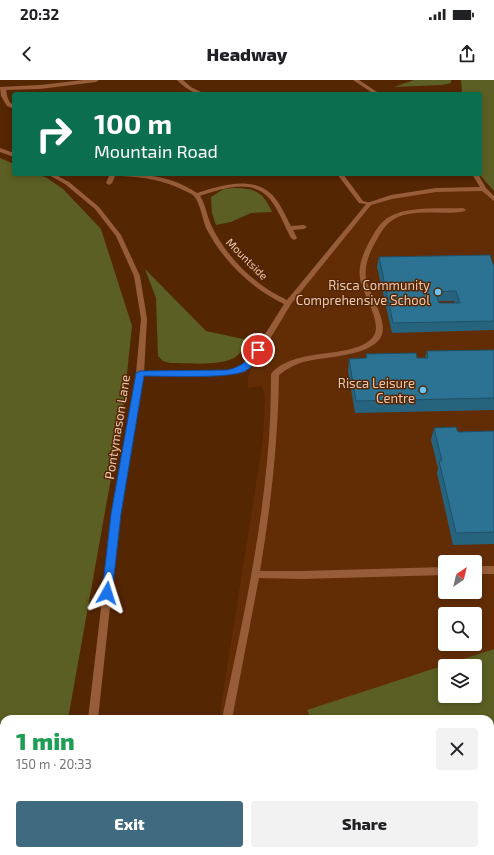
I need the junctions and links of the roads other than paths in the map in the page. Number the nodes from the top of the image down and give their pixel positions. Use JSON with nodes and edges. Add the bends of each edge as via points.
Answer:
{"nodes":[{"id":1,"x":96,"y":80,"type":"edge"},
{"id":2,"x":180,"y":80,"type":"edge"},
{"id":3,"x":356,"y":80,"type":"edge"},
{"id":4,"x":2,"y":89,"type":"edge"},
{"id":5,"x":198,"y":92,"type":"edge"},
{"id":6,"x":374,"y":92,"type":"edge"},
{"id":7,"x":12,"y":106,"type":"edge"},
{"id":8,"x":0,"y":150,"type":"edge"},
{"id":9,"x":12,"y":154,"type":"edge"},
{"id":10,"x":54,"y":176,"type":"edge"},
{"id":11,"x":112,"y":176,"type":"edge"},
{"id":12,"x":151,"y":176,"type":"edge"},
{"id":13,"x":342,"y":176,"type":"edge"},
{"id":14,"x":476,"y":176,"type":"edge"},
{"id":15,"x":109,"y":182,"type":"dead end"},
{"id":16,"x":484,"y":189,"type":"junction"},
{"id":17,"x":196,"y":195,"type":"junction"},
{"id":18,"x":494,"y":199,"type":"edge"},
{"id":19,"x":369,"y":204,"type":"junction"},
{"id":20,"x":463,"y":210,"type":"dead end"},
{"id":21,"x":304,"y":227,"type":"dead end"},
{"id":22,"x":288,"y":228,"type":"junction"},
{"id":23,"x":294,"y":238,"type":"dead end"},
{"id":24,"x":288,"y":303,"type":"junction"},
{"id":25,"x":140,"y":373,"type":"junction"},
{"id":26,"x":482,"y":570,"type":"edge"},
{"id":27,"x":494,"y":570,"type":"edge"},
{"id":28,"x":438,"y":571,"type":"edge"},
{"id":29,"x":256,"y":574,"type":"junction"},
{"id":30,"x":93,"y":715,"type":"edge"},
{"id":31,"x":228,"y":715,"type":"edge"}],
"edges":[{"from":1,"to":4,"type":"street"},
{"from":2,"to":5,"type":"street"},
{"from":3,"to":6,"type":"street"},
{"from":4,"to":7,"type":"street","via":[[8,105]]},
{"from":8,"to":9,"type":"street"},
{"from":10,"to":25,"type":"street","name":"Pontymason Lane","via":[[67,183],[97,208],[119,236],[137,276],[144,319]]},
{"from":11,"to":15,"type":"street"},
{"from":12,"to":17,"type":"street"},
{"from":13,"to":19,"type":"street","via":[[361,202]]},
{"from":14,"to":16,"type":"street"},
{"from":16,"to":18,"type":"street"},
{"from":16,"to":19,"type":"street","via":[[416,192]]},
{"from":17,"to":22,"type":"street","via":[[233,184],[258,188],[273,201]]},
{"from":17,"to":24,"type":"street","name":"Mountside","via":[[218,245],[256,284],[276,299]]},
{"from":19,"to":24,"type":"street"},
{"from":20,"to":29,"type":"street","via":[[407,213],[390,219],[368,248],[363,264],[366,292],[380,322],[376,340],[346,352],[310,358],[282,367],[275,374],[275,422]]},
{"from":21,"to":22,"type":"street"},
{"from":22,"to":23,"type":"street"},
{"from":24,"to":25,"type":"street","via":[[255,357],[242,370],[227,373]]},
{"from":25,"to":30,"type":"street","name":"Pontymason Lane","via":[[116,514]]},
{"from":26,"to":27,"type":"street"},
{"from":28,"to":29,"type":"street"},
{"from":29,"to":31,"type":"street"}]}
